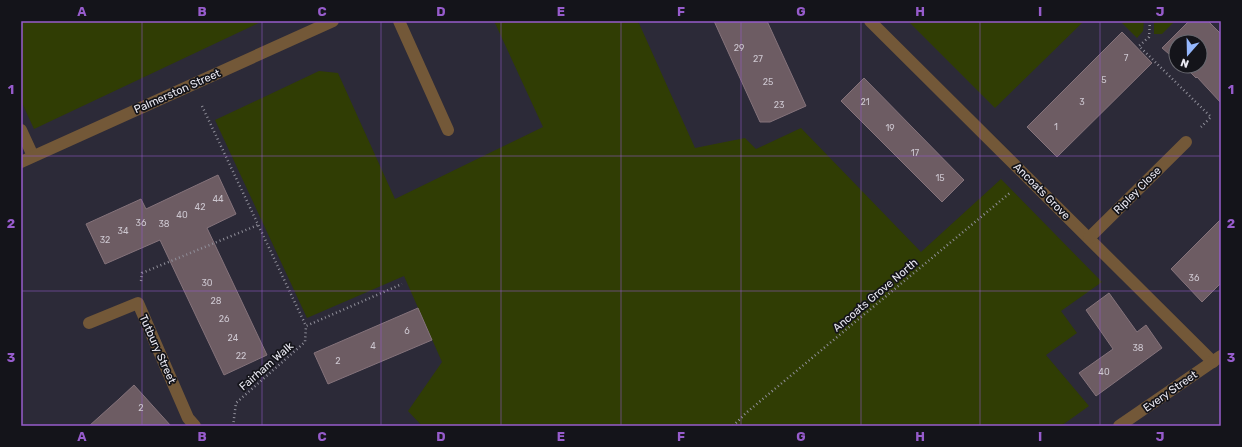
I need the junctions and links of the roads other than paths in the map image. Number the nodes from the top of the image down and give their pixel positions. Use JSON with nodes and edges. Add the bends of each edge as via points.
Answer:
{"nodes":[{"id":1,"x":333,"y":21,"type":"edge"},
{"id":2,"x":399,"y":21,"type":"edge"},
{"id":3,"x":870,"y":21,"type":"edge"},
{"id":4,"x":21,"y":130,"type":"edge"},
{"id":5,"x":448,"y":130,"type":"dead end"},
{"id":6,"x":1186,"y":142,"type":"road end"},
{"id":7,"x":33,"y":156,"type":"junction"},
{"id":8,"x":21,"y":162,"type":"edge"},
{"id":9,"x":1089,"y":238,"type":"junction"},
{"id":10,"x":89,"y":323,"type":"dead end"},
{"id":11,"x":1219,"y":358,"type":"edge"},
{"id":12,"x":195,"y":426,"type":"edge"},
{"id":13,"x":1119,"y":426,"type":"edge"}],
"edges":[{"from":1,"to":7,"type":"street","name":"Palmerston Street"},
{"from":2,"to":5,"type":"street"},
{"from":3,"to":9,"type":"street","name":"Ancoats Grove"},
{"from":4,"to":7,"type":"street"},
{"from":6,"to":9,"type":"street","name":"Ripley Close"},
{"from":7,"to":8,"type":"street","name":"Palmerston Street"},
{"from":9,"to":11,"type":"street","name":"Ancoats Grove"},
{"from":10,"to":12,"type":"street","name":"Tutbury Street","via":[[138,303],[188,418]]},
{"from":11,"to":13,"type":"street","name":"Every Street"}]}
